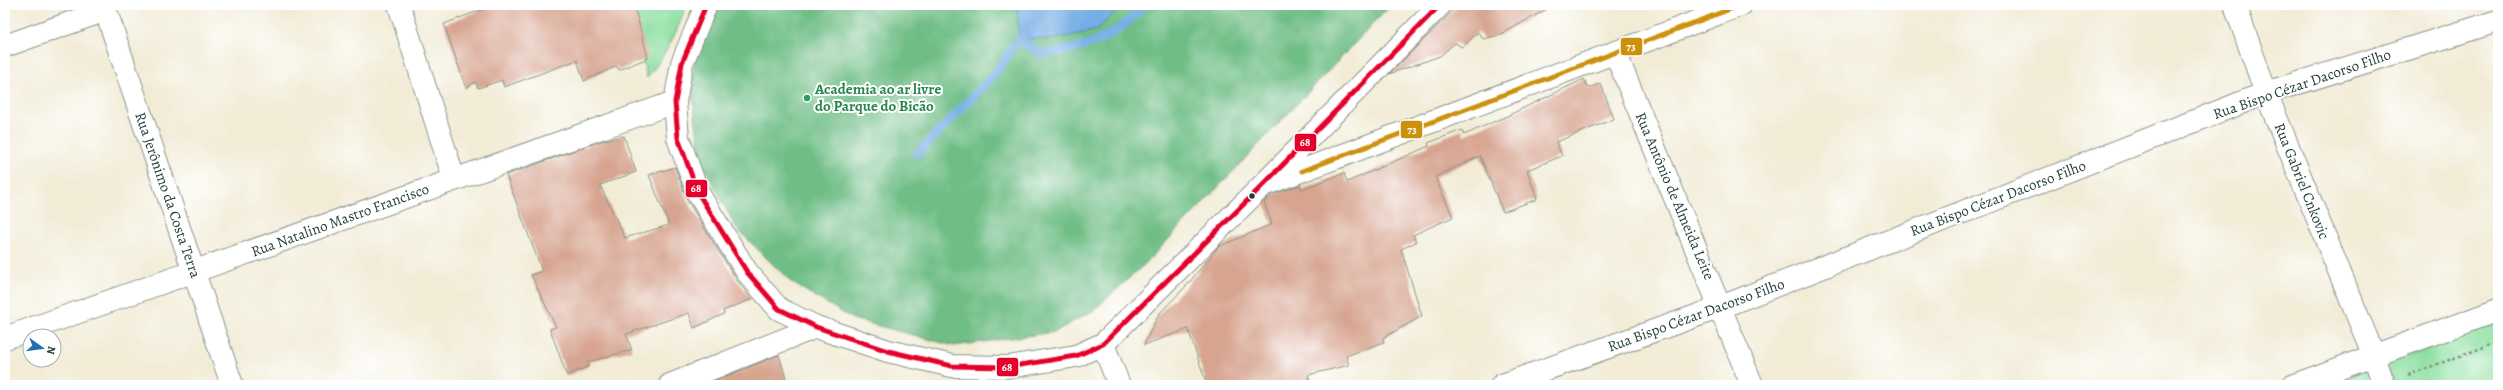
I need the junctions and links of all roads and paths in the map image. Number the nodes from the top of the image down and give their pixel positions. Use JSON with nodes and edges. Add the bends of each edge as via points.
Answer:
{"nodes":[{"id":1,"x":399,"y":5,"type":"edge"},
{"id":2,"x":706,"y":5,"type":"edge"},
{"id":3,"x":1440,"y":5,"type":"edge"},
{"id":4,"x":1741,"y":5,"type":"edge"},
{"id":5,"x":2236,"y":5,"type":"edge"},
{"id":6,"x":105,"y":8,"type":"edge"},
{"id":7,"x":2498,"y":21,"type":"edge"},
{"id":8,"x":5,"y":46,"type":"edge"},
{"id":9,"x":1615,"y":52,"type":"junction"},
{"id":10,"x":2266,"y":93,"type":"junction"},
{"id":11,"x":675,"y":102,"type":"junction"},
{"id":12,"x":454,"y":179,"type":"junction"},
{"id":13,"x":1262,"y":186,"type":"junction"},
{"id":14,"x":194,"y":272,"type":"junction"},
{"id":15,"x":1721,"y":307,"type":"junction"},
{"id":16,"x":2498,"y":310,"type":"edge"},
{"id":17,"x":816,"y":327,"type":"junction"},
{"id":18,"x":5,"y":338,"type":"edge"},
{"id":19,"x":2498,"y":342,"type":"edge"},
{"id":20,"x":1103,"y":344,"type":"junction"},
{"id":21,"x":2374,"y":356,"type":"junction"},
{"id":22,"x":2384,"y":384,"type":"edge"},
{"id":23,"x":232,"y":385,"type":"edge"},
{"id":24,"x":670,"y":385,"type":"edge"},
{"id":25,"x":1119,"y":385,"type":"edge"},
{"id":26,"x":1502,"y":385,"type":"edge"},
{"id":27,"x":1752,"y":385,"type":"edge"},
{"id":28,"x":2294,"y":385,"type":"edge"}],
"edges":[{"from":1,"to":12,"type":"street"},
{"from":2,"to":11,"type":"street","via":[[682,63]]},
{"from":3,"to":13,"type":"street"},
{"from":4,"to":9,"type":"street"},
{"from":5,"to":10,"type":"street","name":"Rua Gabriel Cnkovic"},
{"from":6,"to":8,"type":"street"},
{"from":6,"to":14,"type":"street","name":"Rua Jerônimo da Costa Terra"},
{"from":7,"to":10,"type":"street","name":"Rua Bispo Cézar Dacorso Filho"},
{"from":9,"to":13,"type":"street"},
{"from":9,"to":15,"type":"street","name":"Rua Antônio de Almeida Leite"},
{"from":10,"to":15,"type":"street","name":"Rua Bispo Cézar Dacorso Filho"},
{"from":10,"to":21,"type":"street","name":"Rua Gabriel Cnkovic"},
{"from":11,"to":12,"type":"street","name":"Rua Natalino Mastro Francisco"},
{"from":11,"to":17,"type":"street","via":[[678,138],[698,193],[743,266],[779,308]]},
{"from":12,"to":14,"type":"street","name":"Rua Natalino Mastro Francisco"},
{"from":13,"to":20,"type":"street"},
{"from":14,"to":18,"type":"street","name":"Rua Natalino Mastro Francisco"},
{"from":14,"to":23,"type":"street","name":"Rua Jerônimo da Costa Terra"},
{"from":15,"to":26,"type":"street","name":"Rua Bispo Cézar Dacorso Filho"},
{"from":15,"to":27,"type":"street","name":"Rua Antônio de Almeida Leite"},
{"from":16,"to":21,"type":"street"},
{"from":17,"to":20,"type":"street","via":[[888,351],[952,366],[1008,367],[1076,356]]},
{"from":17,"to":24,"type":"street"},
{"from":19,"to":22,"type":"path"},
{"from":20,"to":25,"type":"street"},
{"from":21,"to":22,"type":"street","name":"Rua Gabriel Cnkovic"},
{"from":21,"to":28,"type":"street"}]}
